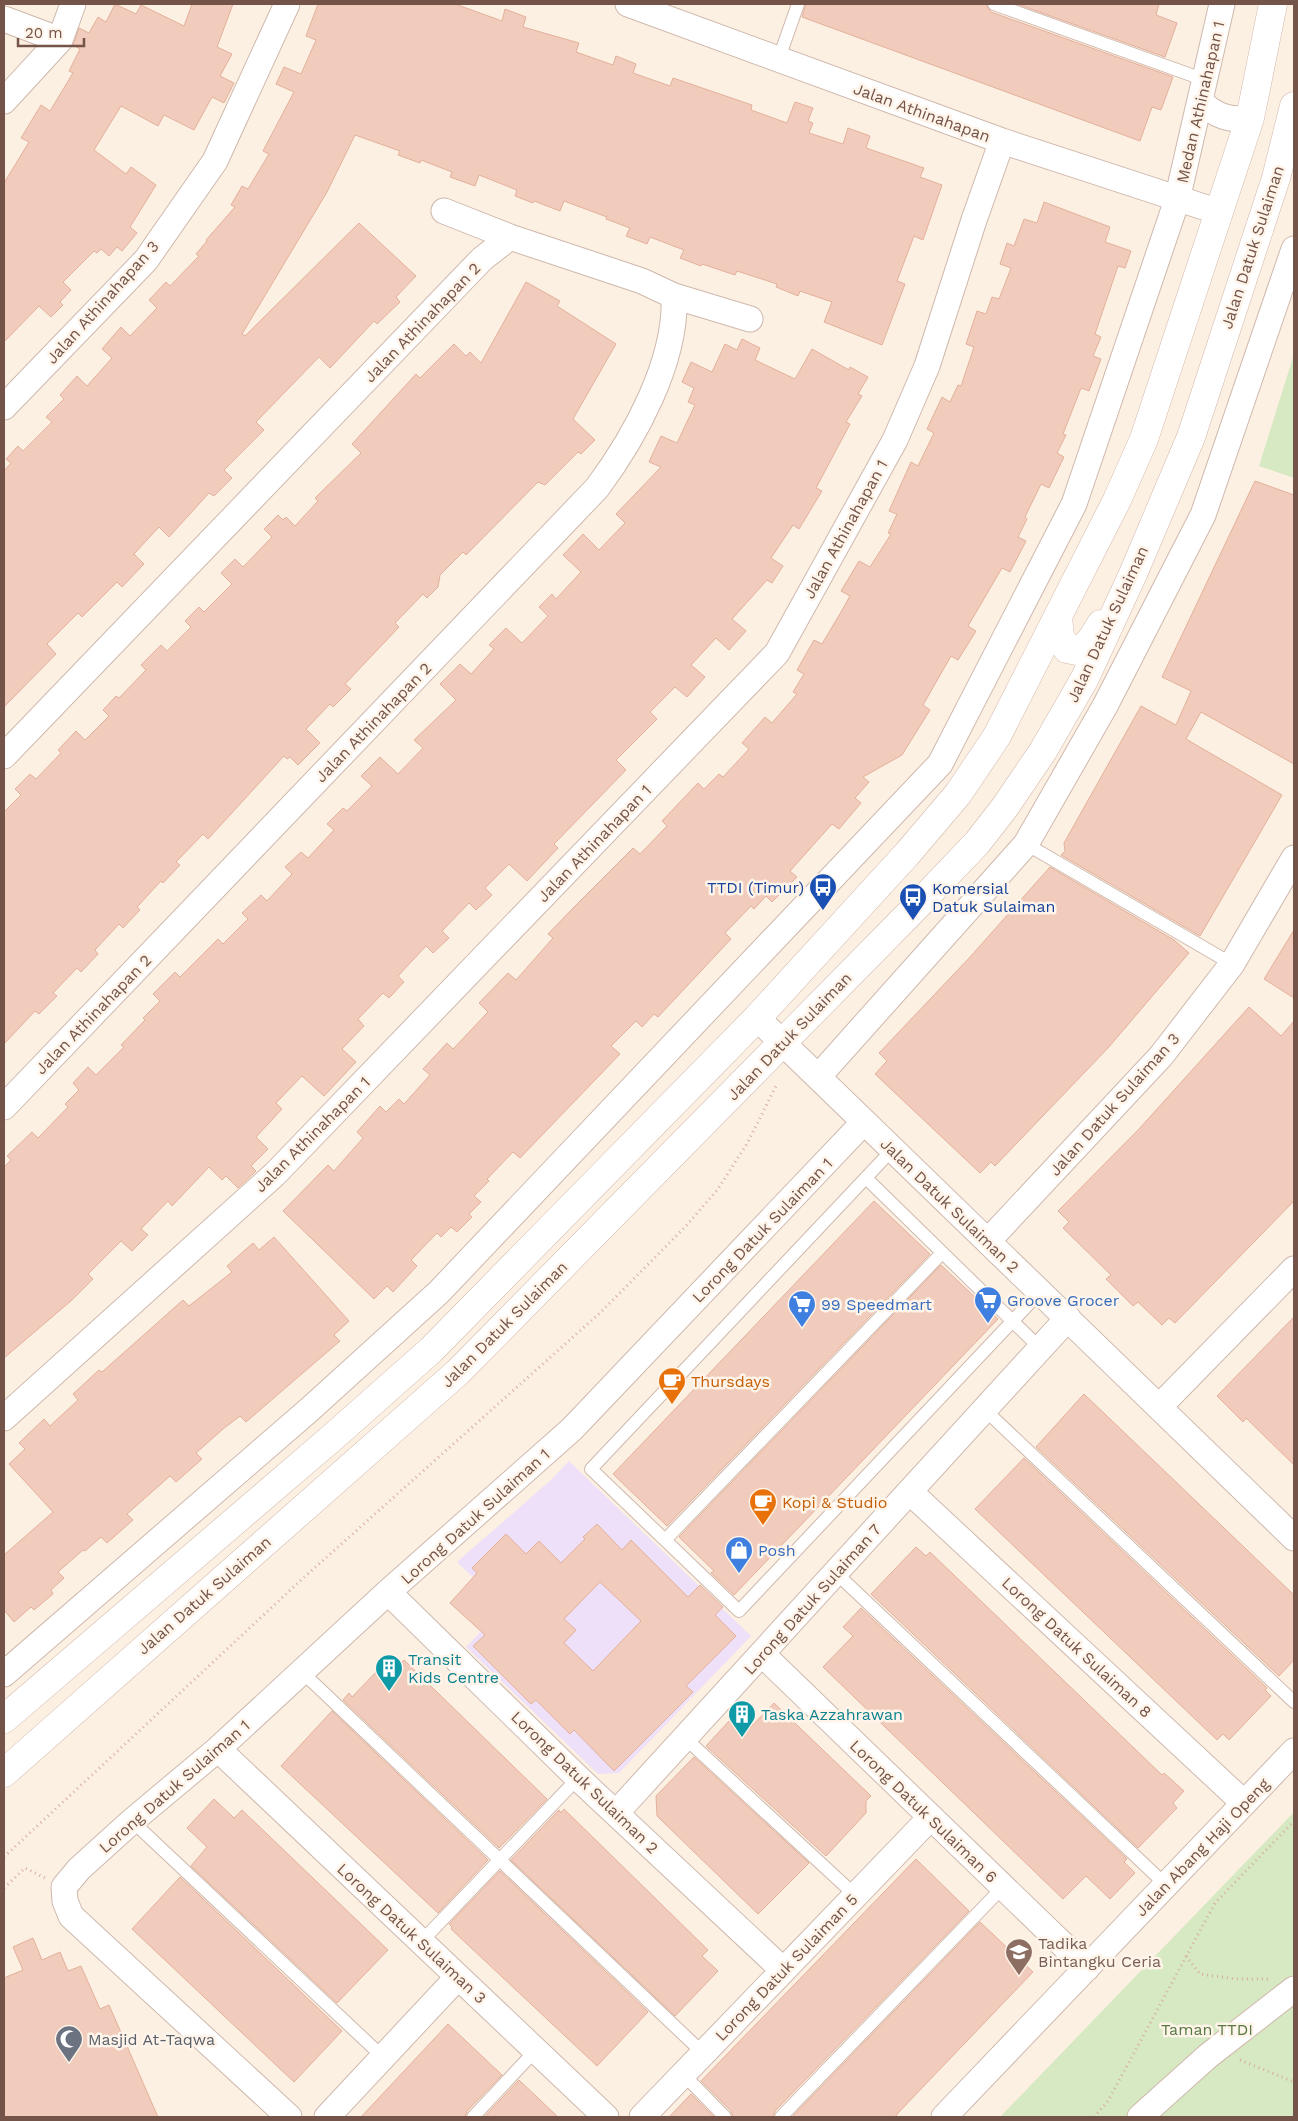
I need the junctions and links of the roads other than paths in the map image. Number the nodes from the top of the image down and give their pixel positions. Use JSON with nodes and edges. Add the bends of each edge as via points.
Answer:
{"nodes":[{"id":1,"x":73,"y":4,"type":"edge"},
{"id":2,"x":286,"y":4,"type":"edge"},
{"id":3,"x":628,"y":4,"type":"edge"},
{"id":4,"x":798,"y":4,"type":"edge"},
{"id":5,"x":994,"y":4,"type":"edge"},
{"id":6,"x":1222,"y":4,"type":"edge"},
{"id":7,"x":1273,"y":4,"type":"edge"},
{"id":8,"x":4,"y":19,"type":"edge"},
{"id":9,"x":60,"y":40,"type":"junction"},
{"id":10,"x":779,"y":58,"type":"junction"},
{"id":11,"x":1202,"y":90,"type":"junction"},
{"id":12,"x":4,"y":100,"type":"edge"},
{"id":13,"x":1294,"y":106,"type":"edge"},
{"id":14,"x":1250,"y":118,"type":"junction"},
{"id":15,"x":1002,"y":142,"type":"junction"},
{"id":16,"x":1177,"y":200,"type":"junction"},
{"id":17,"x":444,"y":211,"type":"dead end"},
{"id":18,"x":1219,"y":212,"type":"junction"},
{"id":19,"x":510,"y":237,"type":"junction"},
{"id":20,"x":1294,"y":249,"type":"edge"},
{"id":21,"x":674,"y":296,"type":"junction"},
{"id":22,"x":750,"y":319,"type":"dead end"},
{"id":23,"x":4,"y":407,"type":"edge"},
{"id":24,"x":1132,"y":574,"type":"junction"},
{"id":25,"x":1058,"y":618,"type":"junction"},
{"id":26,"x":4,"y":756,"type":"edge"},
{"id":27,"x":1026,"y":844,"type":"junction"},
{"id":28,"x":1294,"y":858,"type":"edge"},
{"id":29,"x":1232,"y":964,"type":"junction"},
{"id":30,"x":757,"y":1018,"type":"junction"},
{"id":31,"x":783,"y":1043,"type":"junction"},
{"id":32,"x":818,"y":1077,"type":"junction"},
{"id":33,"x":4,"y":1107,"type":"edge"},
{"id":34,"x":864,"y":1122,"type":"junction"},
{"id":35,"x":892,"y":1149,"type":"junction"},
{"id":36,"x":866,"y":1178,"type":"junction"},
{"id":37,"x":988,"y":1241,"type":"junction"},
{"id":38,"x":942,"y":1253,"type":"junction"},
{"id":39,"x":1294,"y":1269,"type":"edge"},
{"id":40,"x":1040,"y":1292,"type":"junction"},
{"id":41,"x":1068,"y":1318,"type":"junction"},
{"id":42,"x":1012,"y":1321,"type":"junction"},
{"id":43,"x":1040,"y":1348,"type":"junction"},
{"id":44,"x":1158,"y":1407,"type":"junction"},
{"id":45,"x":309,"y":1410,"type":"junction"},
{"id":46,"x":985,"y":1410,"type":"junction"},
{"id":47,"x":4,"y":1418,"type":"edge"},
{"id":48,"x":334,"y":1436,"type":"junction"},
{"id":49,"x":910,"y":1492,"type":"junction"},
{"id":50,"x":1294,"y":1538,"type":"edge"},
{"id":51,"x":666,"y":1539,"type":"junction"},
{"id":52,"x":836,"y":1573,"type":"junction"},
{"id":53,"x":388,"y":1592,"type":"junction"},
{"id":54,"x":762,"y":1654,"type":"junction"},
{"id":55,"x":302,"y":1672,"type":"junction"},
{"id":56,"x":4,"y":1674,"type":"edge"},
{"id":57,"x":1294,"y":1702,"type":"edge"},
{"id":58,"x":4,"y":1719,"type":"edge"},
{"id":59,"x":686,"y":1738,"type":"junction"},
{"id":60,"x":218,"y":1749,"type":"junction"},
{"id":61,"x":1294,"y":1751,"type":"edge"},
{"id":62,"x":4,"y":1772,"type":"edge"},
{"id":63,"x":578,"y":1778,"type":"junction"},
{"id":64,"x":1244,"y":1803,"type":"junction"},
{"id":65,"x":616,"y":1813,"type":"junction"},
{"id":66,"x":931,"y":1817,"type":"junction"},
{"id":67,"x":132,"y":1821,"type":"junction"},
{"id":68,"x":502,"y":1860,"type":"junction"},
{"id":69,"x":1166,"y":1885,"type":"junction"},
{"id":70,"x":1003,"y":1887,"type":"junction"},
{"id":71,"x":855,"y":1895,"type":"junction"},
{"id":72,"x":421,"y":1942,"type":"junction"},
{"id":73,"x":1087,"y":1968,"type":"junction"},
{"id":74,"x":783,"y":1970,"type":"junction"},
{"id":75,"x":458,"y":1977,"type":"junction"},
{"id":76,"x":1284,"y":1984,"type":"edge"},
{"id":77,"x":536,"y":2050,"type":"junction"},
{"id":78,"x":704,"y":2053,"type":"junction"},
{"id":79,"x":384,"y":2058,"type":"junction"},
{"id":80,"x":683,"y":2074,"type":"junction"},
{"id":81,"x":289,"y":2117,"type":"edge"},
{"id":82,"x":327,"y":2117,"type":"edge"},
{"id":83,"x":473,"y":2117,"type":"edge"},
{"id":84,"x":606,"y":2117,"type":"edge"},
{"id":85,"x":642,"y":2117,"type":"edge"},
{"id":86,"x":725,"y":2117,"type":"edge"},
{"id":87,"x":781,"y":2117,"type":"edge"},
{"id":88,"x":944,"y":2117,"type":"edge"},
{"id":89,"x":1140,"y":2117,"type":"edge"}],
"edges":[{"from":1,"to":9,"type":"street"},
{"from":2,"to":23,"type":"street","name":"Jalan Athinahapan 3","via":[[215,161],[146,260]]},
{"from":3,"to":10,"type":"street","name":"Jalan Athinahapan"},
{"from":4,"to":10,"type":"lane"},
{"from":5,"to":11,"type":"lane"},
{"from":6,"to":11,"type":"street","name":"Medan Athinahapan 1"},
{"from":7,"to":14,"type":"main road","name":"Jalan Datuk Sulaiman"},
{"from":8,"to":9,"type":"street"},
{"from":9,"to":12,"type":"street"},
{"from":10,"to":15,"type":"street","name":"Jalan Athinahapan"},
{"from":11,"to":14,"type":"street","via":[[1208,109],[1235,120]]},
{"from":11,"to":16,"type":"street","name":"Medan Athinahapan 1"},
{"from":13,"to":24,"type":"main road","name":"Jalan Datuk Sulaiman","via":[[1276,178],[1191,437]]},
{"from":14,"to":18,"type":"main road","name":"Jalan Datuk Sulaiman"},
{"from":15,"to":16,"type":"street","name":"Jalan Athinahapan"},
{"from":15,"to":47,"type":"street","name":"Jalan Athinahapan 1","via":[[924,374],[895,440],[777,653],[275,1174]]},
{"from":16,"to":18,"type":"street","name":"Jalan Athinahapan"},
{"from":16,"to":45,"type":"street","via":[[1074,504],[940,764],[439,1292]]},
{"from":17,"to":19,"type":"street"},
{"from":18,"to":25,"type":"main road","name":"Jalan Datuk Sulaiman","via":[[1144,439]]},
{"from":19,"to":21,"type":"street","via":[[642,281]]},
{"from":19,"to":26,"type":"street","name":"Jalan Athinahapan 2","via":[[482,259]]},
{"from":20,"to":27,"type":"street","name":"Jalan Datuk Sulaiman","via":[[1203,515],[1105,706]]},
{"from":21,"to":22,"type":"street"},
{"from":21,"to":33,"type":"street","name":"Jalan Athinahapan 2","via":[[670,348],[658,382],[617,462],[597,488]]},
{"from":24,"to":25,"type":"main road","via":[[1089,643],[1077,651],[1067,649],[1060,636]]},
{"from":24,"to":31,"type":"main road","name":"Jalan Datuk Sulaiman","via":[[1085,678],[1006,807],[977,843]]},
{"from":25,"to":30,"type":"main road","name":"Jalan Datuk Sulaiman","via":[[997,736],[958,794]]},
{"from":27,"to":29,"type":"lane"},
{"from":27,"to":32,"type":"street","name":"Jalan Datuk Sulaiman"},
{"from":28,"to":29,"type":"street","name":"Jalan Datuk Sulaiman 3"},
{"from":29,"to":37,"type":"street","name":"Jalan Datuk Sulaiman 3","via":[[1161,1056]]},
{"from":30,"to":31,"type":"street","name":"Jalan Datuk Sulaiman 2"},
{"from":30,"to":48,"type":"main road","name":"Jalan Datuk Sulaiman","via":[[430,1350]]},
{"from":31,"to":32,"type":"street","name":"Jalan Datuk Sulaiman 2"},
{"from":31,"to":62,"type":"main road","name":"Jalan Datuk Sulaiman","via":[[458,1372]]},
{"from":32,"to":34,"type":"street","name":"Jalan Datuk Sulaiman 2"},
{"from":34,"to":35,"type":"street","name":"Jalan Datuk Sulaiman 2"},
{"from":34,"to":53,"type":"street","name":"Lorong Datuk Sulaiman 1","via":[[572,1430]]},
{"from":35,"to":36,"type":"lane"},
{"from":35,"to":37,"type":"street","name":"Jalan Datuk Sulaiman 2"},
{"from":36,"to":38,"type":"lane"},
{"from":36,"to":51,"type":"lane","via":[[591,1469]]},
{"from":37,"to":40,"type":"street","name":"Jalan Datuk Sulaiman 2"},
{"from":38,"to":42,"type":"lane"},
{"from":38,"to":51,"type":"lane"},
{"from":39,"to":44,"type":"street"},
{"from":40,"to":41,"type":"street","name":"Jalan Datuk Sulaiman 2"},
{"from":40,"to":42,"type":"lane"},
{"from":41,"to":43,"type":"street","name":"Lorong Datuk Sulaiman 7"},
{"from":41,"to":44,"type":"street","name":"Jalan Datuk Sulaiman 2"},
{"from":42,"to":43,"type":"lane"},
{"from":42,"to":51,"type":"lane","via":[[739,1611]]},
{"from":43,"to":46,"type":"street","name":"Lorong Datuk Sulaiman 7"},
{"from":44,"to":50,"type":"street","name":"Jalan Datuk Sulaiman 2"},
{"from":45,"to":48,"type":"street"},
{"from":45,"to":56,"type":"street"},
{"from":46,"to":49,"type":"street","name":"Lorong Datuk Sulaiman 7"},
{"from":46,"to":57,"type":"lane"},
{"from":48,"to":58,"type":"main road","name":"Jalan Datuk Sulaiman"},
{"from":49,"to":52,"type":"street","name":"Lorong Datuk Sulaiman 7"},
{"from":49,"to":64,"type":"street","name":"Lorong Datuk Sulaiman 8"},
{"from":52,"to":54,"type":"street","name":"Lorong Datuk Sulaiman 7"},
{"from":52,"to":69,"type":"lane"},
{"from":53,"to":55,"type":"street","name":"Lorong Datuk Sulaiman 1"},
{"from":53,"to":63,"type":"street","name":"Lorong Datuk Sulaiman 2"},
{"from":54,"to":59,"type":"street","name":"Lorong Datuk Sulaiman 7"},
{"from":54,"to":66,"type":"street","name":"Lorong Datuk Sulaiman 6"},
{"from":55,"to":60,"type":"street","name":"Lorong Datuk Sulaiman 1"},
{"from":55,"to":68,"type":"lane"},
{"from":59,"to":65,"type":"street","name":"Lorong Datuk Sulaiman 7"},
{"from":59,"to":71,"type":"lane"},
{"from":60,"to":67,"type":"street","name":"Lorong Datuk Sulaiman 1"},
{"from":60,"to":72,"type":"street","name":"Lorong Datuk Sulaiman 3"},
{"from":61,"to":64,"type":"street","name":"Jalan Abang Haji Openg"},
{"from":63,"to":65,"type":"street","name":"Lorong Datuk Sulaiman 2"},
{"from":63,"to":68,"type":"lane"},
{"from":64,"to":69,"type":"street","name":"Jalan Abang Haji Openg"},
{"from":65,"to":74,"type":"street","name":"Lorong Datuk Sulaiman 2"},
{"from":66,"to":70,"type":"street","name":"Lorong Datuk Sulaiman 6"},
{"from":66,"to":71,"type":"street","name":"Lorong Datuk Sulaiman 5"},
{"from":67,"to":79,"type":"lane"},
{"from":67,"to":81,"type":"street","name":"Lorong Datuk Sulaiman 1","via":[[64,1887],[71,1916]]},
{"from":68,"to":72,"type":"lane"},
{"from":68,"to":78,"type":"lane"},
{"from":69,"to":73,"type":"street","name":"Jalan Abang Haji Openg"},
{"from":70,"to":73,"type":"street","name":"Lorong Datuk Sulaiman 6"},
{"from":70,"to":87,"type":"lane"},
{"from":71,"to":74,"type":"street","name":"Lorong Datuk Sulaiman 5"},
{"from":72,"to":75,"type":"street","name":"Lorong Datuk Sulaiman 3"},
{"from":73,"to":88,"type":"street","name":"Jalan Abang Haji Openg"},
{"from":74,"to":78,"type":"street","name":"Lorong Datuk Sulaiman 5"},
{"from":75,"to":77,"type":"street","name":"Lorong Datuk Sulaiman 3"},
{"from":75,"to":79,"type":"street"},
{"from":76,"to":89,"type":"street"},
{"from":77,"to":83,"type":"lane"},
{"from":77,"to":84,"type":"street","name":"Lorong Datuk Sulaiman 3"},
{"from":78,"to":80,"type":"street","name":"Lorong Datuk Sulaiman 5"},
{"from":79,"to":82,"type":"street"},
{"from":80,"to":85,"type":"street","name":"Lorong Datuk Sulaiman 5"},
{"from":80,"to":86,"type":"lane"}]}
